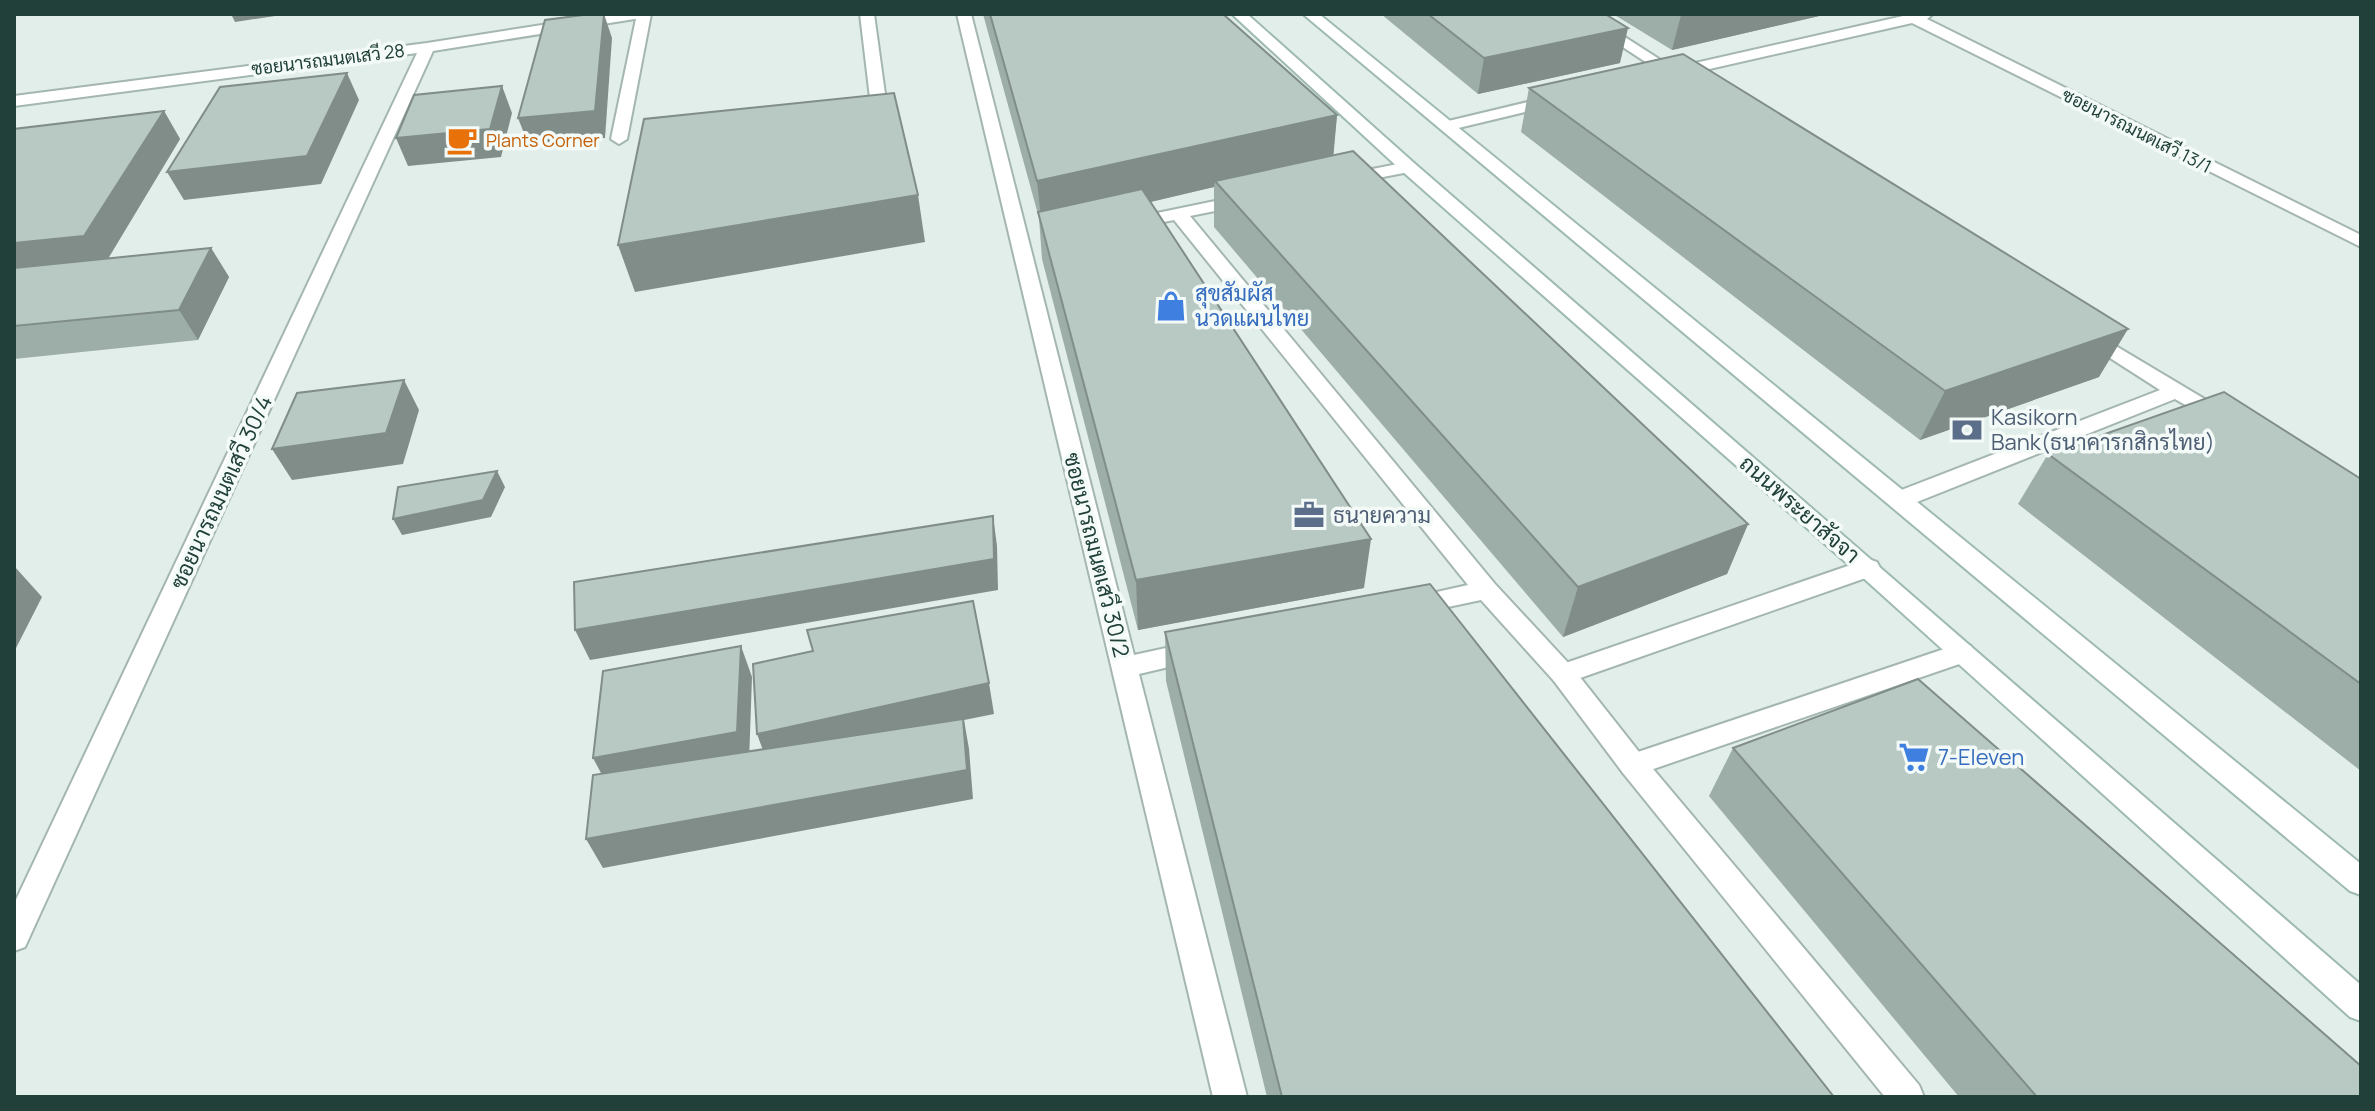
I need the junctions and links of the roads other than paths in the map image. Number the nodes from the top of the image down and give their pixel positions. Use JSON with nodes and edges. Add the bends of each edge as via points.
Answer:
{"nodes":[{"id":1,"x":643,"y":14,"type":"edge"},
{"id":2,"x":867,"y":14,"type":"edge"},
{"id":3,"x":964,"y":14,"type":"edge"},
{"id":4,"x":1239,"y":14,"type":"edge"},
{"id":5,"x":1310,"y":14,"type":"edge"},
{"id":6,"x":1579,"y":14,"type":"edge"},
{"id":7,"x":1934,"y":14,"type":"edge"},
{"id":8,"x":1914,"y":18,"type":"junction"},
{"id":9,"x":427,"y":47,"type":"junction"},
{"id":10,"x":1671,"y":73,"type":"junction"},
{"id":11,"x":1641,"y":80,"type":"edge"},
{"id":12,"x":1697,"y":90,"type":"edge"},
{"id":13,"x":1566,"y":98,"type":"edge"},
{"id":14,"x":14,"y":101,"type":"edge"},
{"id":15,"x":881,"y":123,"type":"edge"},
{"id":16,"x":1446,"y":126,"type":"junction"},
{"id":17,"x":619,"y":139,"type":"dead end"},
{"id":18,"x":1408,"y":167,"type":"junction"},
{"id":19,"x":1331,"y":182,"type":"edge"},
{"id":20,"x":1270,"y":195,"type":"edge"},
{"id":21,"x":1178,"y":213,"type":"junction"},
{"id":22,"x":1115,"y":226,"type":"edge"},
{"id":23,"x":2361,"y":242,"type":"edge"},
{"id":24,"x":2071,"y":324,"type":"edge"},
{"id":25,"x":2177,"y":391,"type":"junction"},
{"id":26,"x":2243,"y":433,"type":"edge"},
{"id":27,"x":1899,"y":500,"type":"junction"},
{"id":28,"x":1868,"y":568,"type":"junction"},
{"id":29,"x":1486,"y":590,"type":"junction"},
{"id":30,"x":1380,"y":612,"type":"edge"},
{"id":31,"x":1230,"y":644,"type":"edge"},
{"id":32,"x":1962,"y":653,"type":"junction"},
{"id":33,"x":1124,"y":667,"type":"junction"},
{"id":34,"x":1563,"y":674,"type":"junction"},
{"id":35,"x":1633,"y":765,"type":"junction"},
{"id":36,"x":2361,"y":882,"type":"edge"},
{"id":37,"x":14,"y":937,"type":"edge"},
{"id":38,"x":2361,"y":1006,"type":"edge"},
{"id":39,"x":1230,"y":1097,"type":"edge"},
{"id":40,"x":1907,"y":1097,"type":"edge"}],
"edges":[{"from":1,"to":9,"type":"street","name":"ซอยนารถมนตเสวี 28"},
{"from":1,"to":17,"type":"street"},
{"from":2,"to":15,"type":"street"},
{"from":3,"to":33,"type":"street","name":"ซอยนารถมนตเสวี 30/2","via":[[1029,245]]},
{"from":4,"to":18,"type":"street","name":"ถนนพระยาสัจจา"},
{"from":5,"to":16,"type":"street"},
{"from":6,"to":10,"type":"street"},
{"from":7,"to":8,"type":"street"},
{"from":8,"to":10,"type":"street"},
{"from":8,"to":23,"type":"street","name":"ซอยนารถมนตเสวี 13/1"},
{"from":9,"to":14,"type":"street","name":"ซอยนารถมนตเสวี 28"},
{"from":9,"to":37,"type":"street","name":"ซอยนารถมนตเสวี 30/4"},
{"from":10,"to":11,"type":"street"},
{"from":10,"to":12,"type":"street"},
{"from":13,"to":16,"type":"street"},
{"from":16,"to":27,"type":"street"},
{"from":18,"to":19,"type":"street"},
{"from":18,"to":28,"type":"street","name":"ถนนพระยาสัจจา"},
{"from":20,"to":21,"type":"street"},
{"from":21,"to":22,"type":"street"},
{"from":21,"to":29,"type":"street"},
{"from":24,"to":25,"type":"street"},
{"from":25,"to":26,"type":"street"},
{"from":25,"to":27,"type":"street"},
{"from":27,"to":36,"type":"street"},
{"from":28,"to":32,"type":"street","name":"ถนนพระยาสัจจา"},
{"from":28,"to":34,"type":"street"},
{"from":29,"to":30,"type":"street"},
{"from":29,"to":34,"type":"street"},
{"from":31,"to":33,"type":"street"},
{"from":32,"to":35,"type":"street"},
{"from":32,"to":38,"type":"street","name":"ถนนพระยาสัจจา"},
{"from":33,"to":39,"type":"street","name":"ซอยนารถมนตเสวี 30/2"},
{"from":34,"to":35,"type":"street"},
{"from":35,"to":40,"type":"street"}]}
